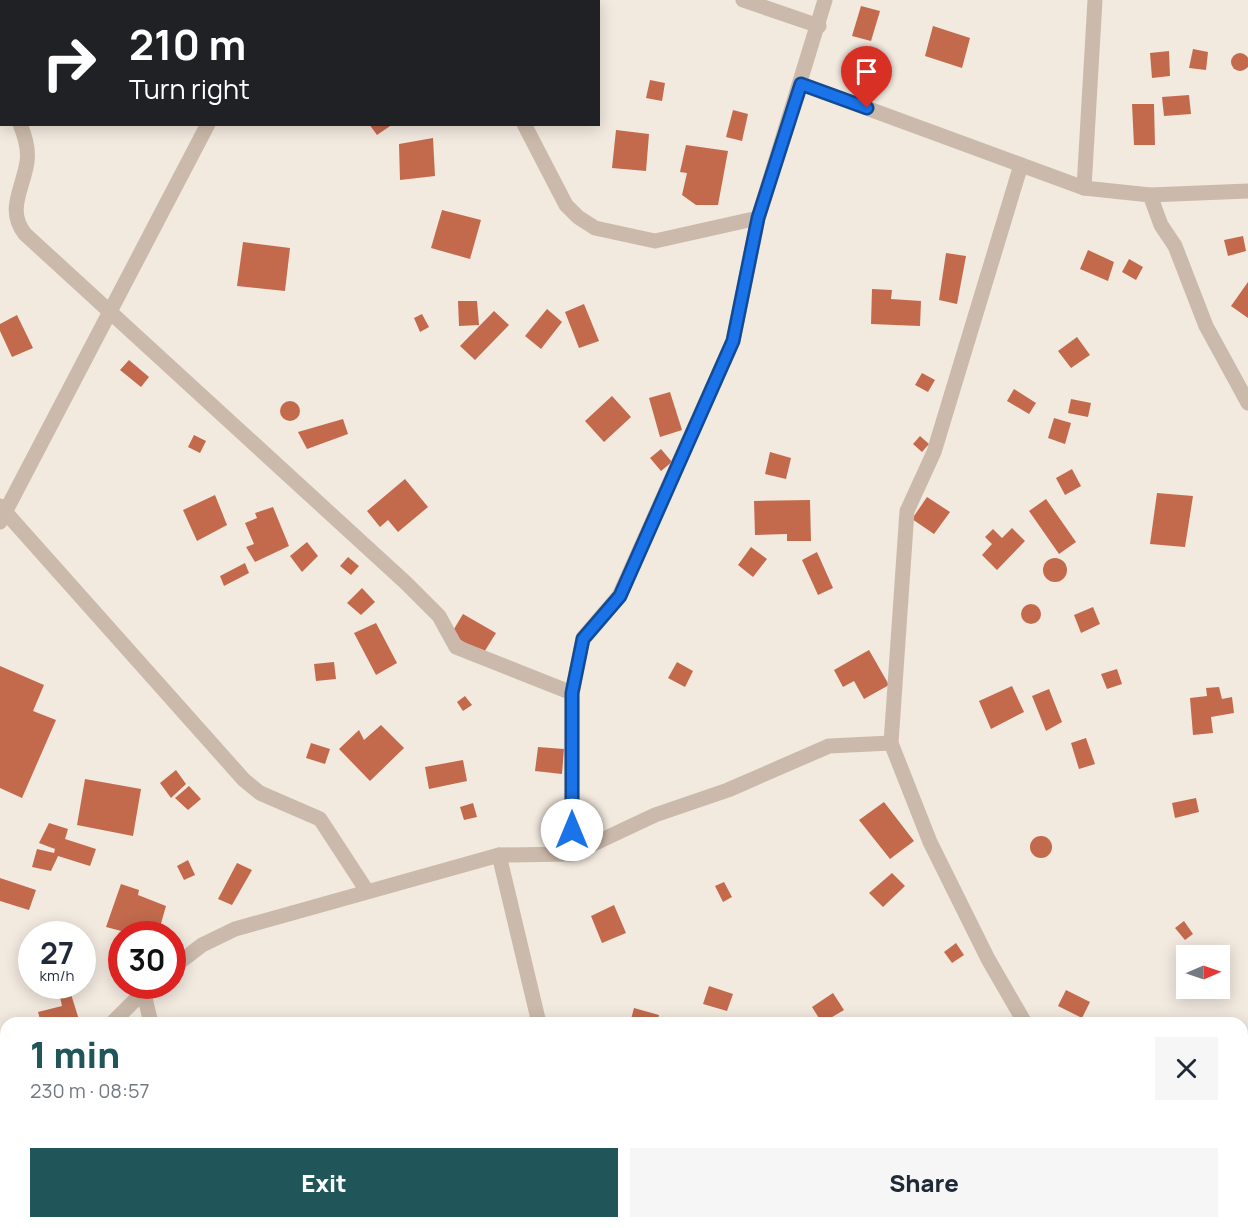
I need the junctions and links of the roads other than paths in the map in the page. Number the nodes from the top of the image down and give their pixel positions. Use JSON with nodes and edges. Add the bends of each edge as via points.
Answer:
{"nodes":[{"id":1,"x":743,"y":0,"type":"edge"},
{"id":2,"x":825,"y":0,"type":"edge"},
{"id":3,"x":1095,"y":0,"type":"edge"},
{"id":4,"x":819,"y":26,"type":"junction"},
{"id":5,"x":801,"y":84,"type":"junction"},
{"id":6,"x":21,"y":126,"type":"edge"},
{"id":7,"x":207,"y":126,"type":"edge"},
{"id":8,"x":525,"y":126,"type":"edge"},
{"id":9,"x":1021,"y":165,"type":"junction"},
{"id":10,"x":1084,"y":188,"type":"junction"},
{"id":11,"x":1248,"y":191,"type":"edge"},
{"id":12,"x":1150,"y":195,"type":"junction"},
{"id":13,"x":758,"y":218,"type":"junction"},
{"id":14,"x":110,"y":313,"type":"junction"},
{"id":15,"x":1248,"y":403,"type":"edge"},
{"id":16,"x":2,"y":513,"type":"edge"},
{"id":17,"x":572,"y":693,"type":"junction"},
{"id":18,"x":891,"y":743,"type":"junction"},
{"id":19,"x":572,"y":854,"type":"junction"},
{"id":20,"x":499,"y":855,"type":"junction"},
{"id":21,"x":367,"y":891,"type":"junction"},
{"id":22,"x":186,"y":957,"type":"edge"},
{"id":23,"x":135,"y":999,"type":"edge"},
{"id":24,"x":148,"y":999,"type":"edge"},
{"id":25,"x":118,"y":1017,"type":"edge"},
{"id":26,"x":150,"y":1017,"type":"edge"},
{"id":27,"x":538,"y":1017,"type":"edge"},
{"id":28,"x":1022,"y":1017,"type":"edge"}],
"edges":[{"from":1,"to":4,"type":"street"},
{"from":2,"to":4,"type":"street"},
{"from":3,"to":10,"type":"street"},
{"from":4,"to":5,"type":"street"},
{"from":5,"to":9,"type":"street"},
{"from":5,"to":13,"type":"street"},
{"from":6,"to":14,"type":"street","via":[[28,160],[16,223]]},
{"from":7,"to":14,"type":"street"},
{"from":8,"to":13,"type":"street","via":[[566,205],[595,228],[655,241]]},
{"from":9,"to":10,"type":"street"},
{"from":9,"to":18,"type":"street","via":[[934,452],[907,511]]},
{"from":10,"to":12,"type":"street"},
{"from":11,"to":12,"type":"street"},
{"from":12,"to":15,"type":"street","via":[[1206,326]]},
{"from":13,"to":17,"type":"street","via":[[733,341],[620,596],[583,639]]},
{"from":14,"to":16,"type":"street"},
{"from":14,"to":17,"type":"street","via":[[406,583],[439,616],[456,647]]},
{"from":16,"to":21,"type":"street","via":[[244,780],[260,793],[320,819]]},
{"from":17,"to":19,"type":"street"},
{"from":18,"to":19,"type":"street","via":[[829,747],[728,790],[655,815]]},
{"from":18,"to":28,"type":"street","via":[[930,842]]},
{"from":19,"to":20,"type":"street"},
{"from":20,"to":21,"type":"street"},
{"from":20,"to":27,"type":"street"},
{"from":21,"to":22,"type":"street","via":[[235,929]]},
{"from":23,"to":25,"type":"street"},
{"from":24,"to":26,"type":"street"}]}
